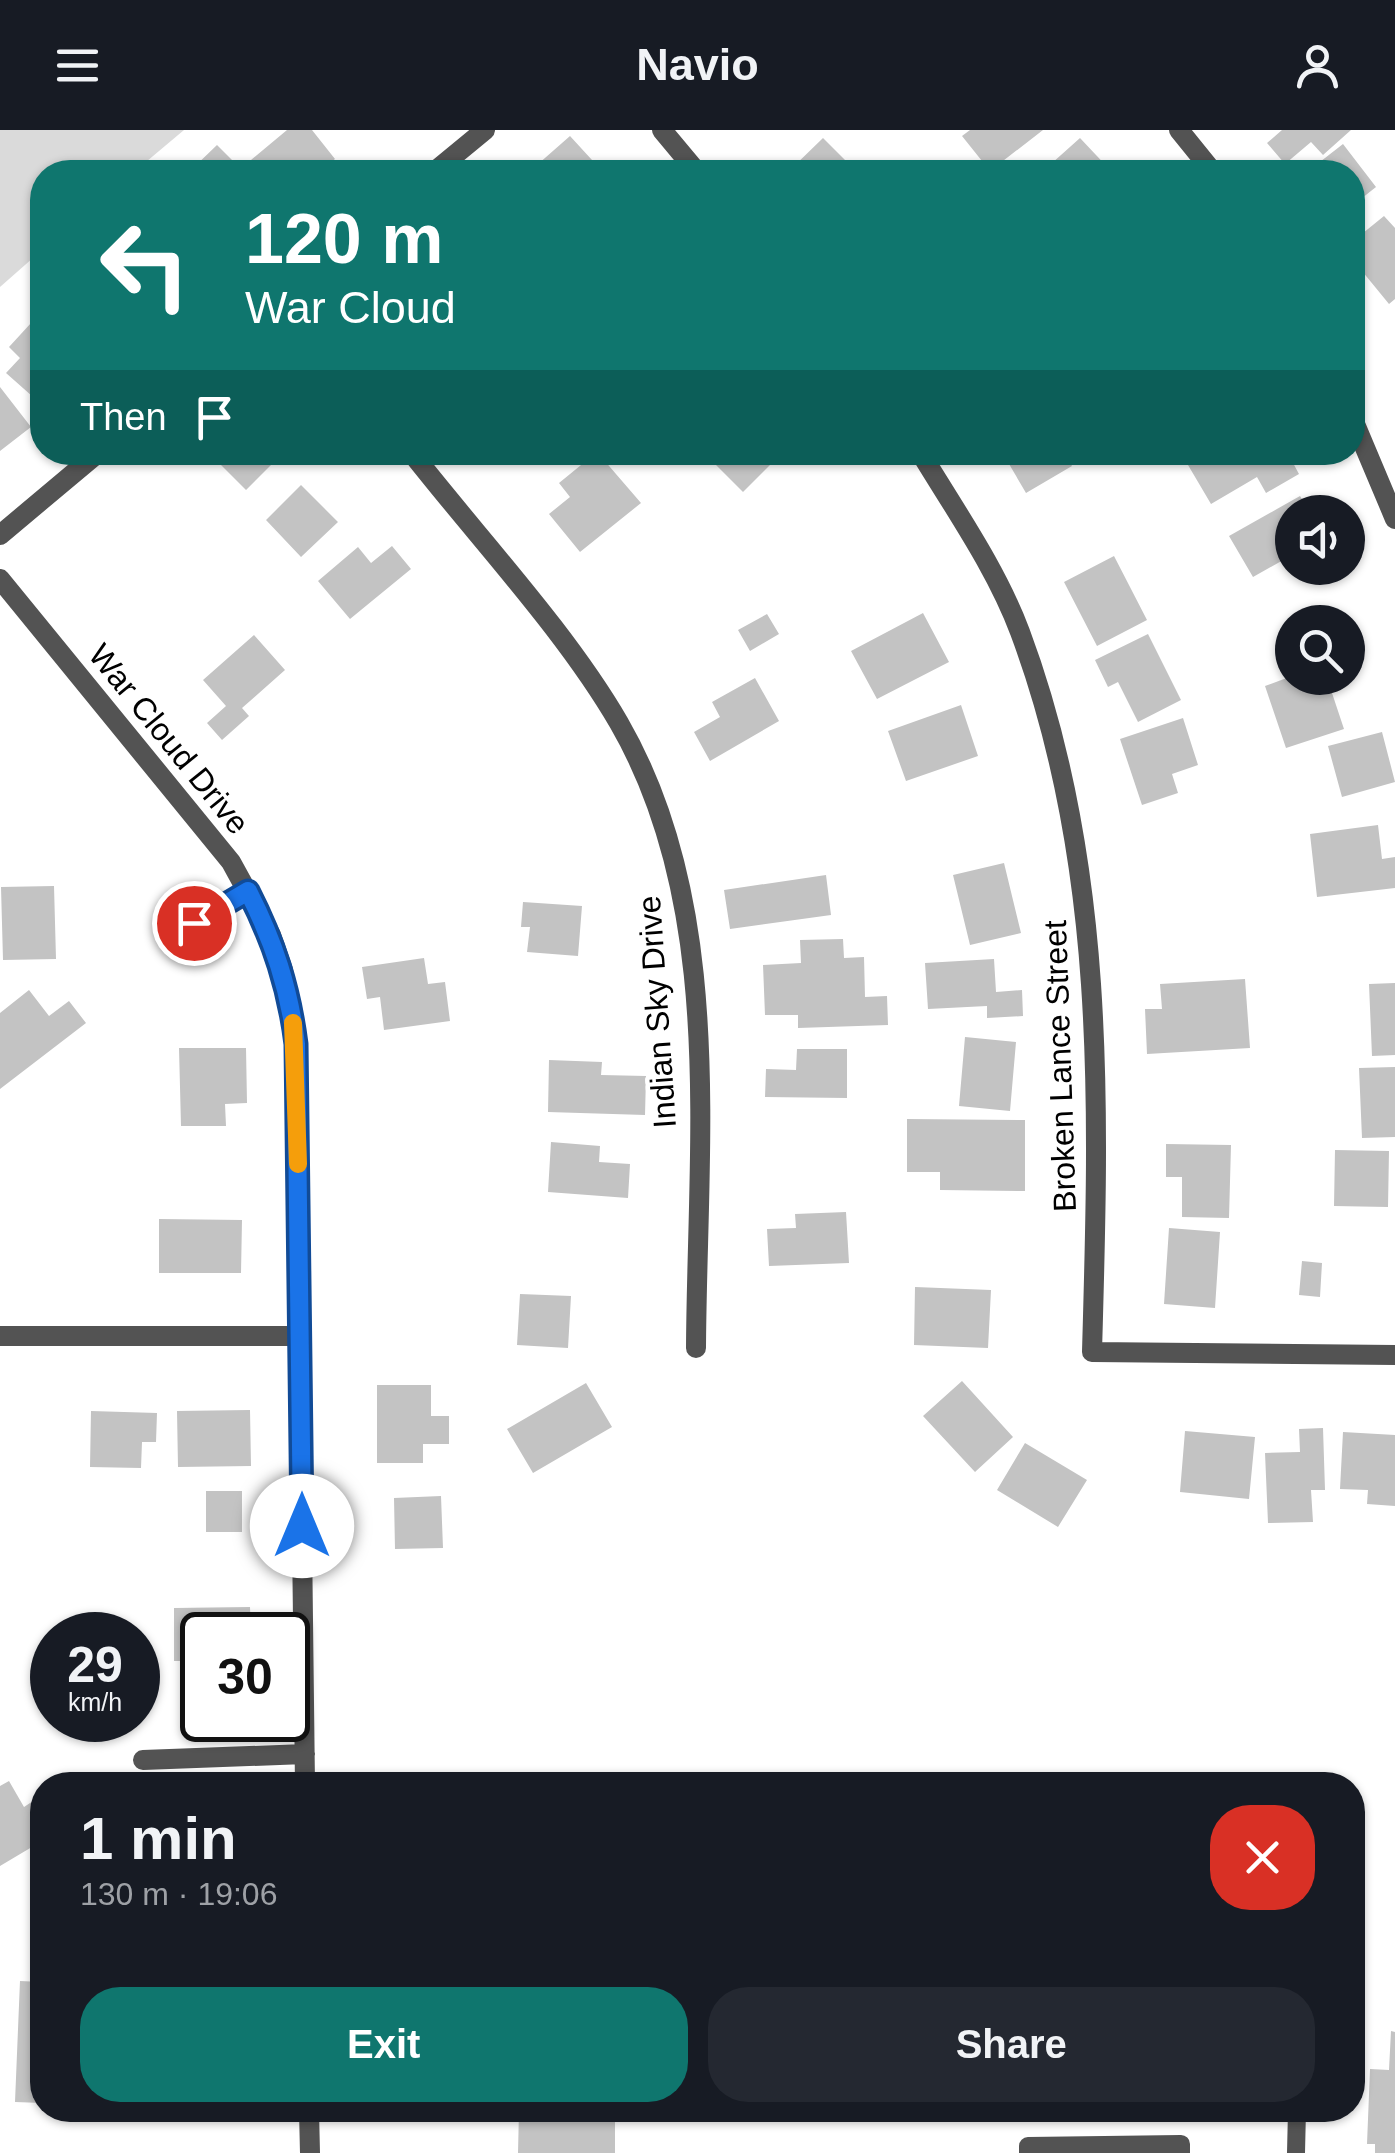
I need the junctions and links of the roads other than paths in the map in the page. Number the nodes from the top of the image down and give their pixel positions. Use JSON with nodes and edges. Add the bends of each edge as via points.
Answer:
{"nodes":[{"id":1,"x":485,"y":130,"type":"edge"},
{"id":2,"x":662,"y":130,"type":"edge"},
{"id":3,"x":1179,"y":130,"type":"edge"},
{"id":4,"x":449,"y":160,"type":"edge"},
{"id":5,"x":687,"y":160,"type":"edge"},
{"id":6,"x":1203,"y":160,"type":"edge"},
{"id":7,"x":1365,"y":447,"type":"edge"},
{"id":8,"x":83,"y":465,"type":"edge"},
{"id":9,"x":420,"y":465,"type":"edge"},
{"id":10,"x":928,"y":465,"type":"edge"},
{"id":11,"x":1395,"y":519,"type":"edge"},
{"id":12,"x":0,"y":535,"type":"edge"},
{"id":13,"x":0,"y":579,"type":"edge"},
{"id":14,"x":248,"y":891,"type":"junction"},
{"id":15,"x":168,"y":939,"type":"dead end"},
{"id":16,"x":0,"y":1336,"type":"edge"},
{"id":17,"x":301,"y":1336,"type":"junction"},
{"id":18,"x":696,"y":1348,"type":"dead end"},
{"id":19,"x":1395,"y":1355,"type":"edge"},
{"id":20,"x":304,"y":1754,"type":"junction"},
{"id":21,"x":143,"y":1760,"type":"dead end"},
{"id":22,"x":305,"y":1772,"type":"edge"},
{"id":23,"x":310,"y":2122,"type":"edge"},
{"id":24,"x":1297,"y":2122,"type":"edge"},
{"id":25,"x":310,"y":2153,"type":"edge"},
{"id":26,"x":1028,"y":2153,"type":"edge"},
{"id":27,"x":1181,"y":2153,"type":"edge"},
{"id":28,"x":1296,"y":2153,"type":"edge"}],
"edges":[{"from":1,"to":4,"type":"street"},
{"from":2,"to":5,"type":"street"},
{"from":3,"to":6,"type":"street"},
{"from":7,"to":11,"type":"street"},
{"from":8,"to":12,"type":"street"},
{"from":9,"to":18,"type":"street","name":"Indian Sky Drive","via":[[619,724],[673,858],[688,933],[697,1062]]},
{"from":10,"to":19,"type":"street","name":"Broken Lance Street","via":[[1019,630],[1064,784],[1091,939],[1098,1161],[1092,1352]]},
{"from":13,"to":14,"type":"street","name":"War Cloud Drive"},
{"from":14,"to":15,"type":"street"},
{"from":14,"to":17,"type":"street","name":"War Cloud Drive","via":[[283,970],[296,1044]]},
{"from":16,"to":17,"type":"street"},
{"from":17,"to":20,"type":"street","name":"War Cloud Drive"},
{"from":20,"to":21,"type":"street"},
{"from":20,"to":22,"type":"street","name":"War Cloud Drive"},
{"from":23,"to":25,"type":"street"},
{"from":24,"to":28,"type":"lane"},
{"from":26,"to":27,"type":"lane","via":[[1028,2146],[1181,2144]]}]}
